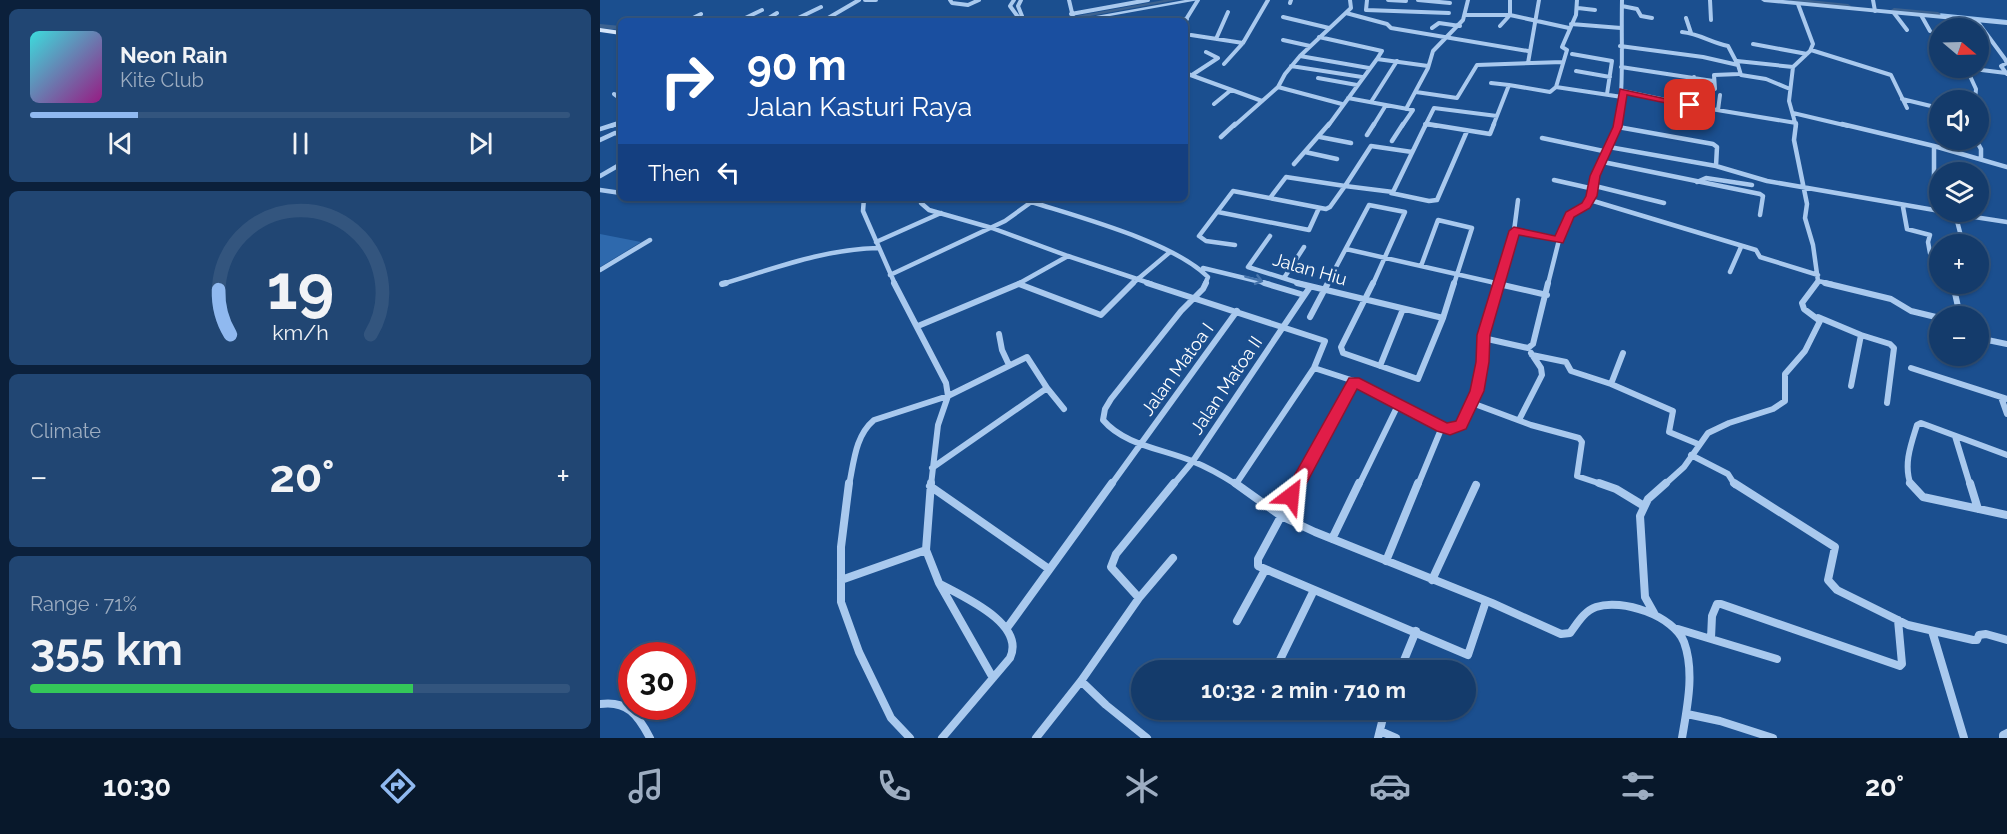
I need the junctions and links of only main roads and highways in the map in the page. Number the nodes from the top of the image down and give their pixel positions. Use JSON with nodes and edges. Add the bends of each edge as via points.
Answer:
{"nodes":[{"id":1,"x":600,"y":30,"type":"edge"},
{"id":2,"x":618,"y":33,"type":"edge"}],
"edges":[{"from":1,"to":2,"type":"main road"}]}
